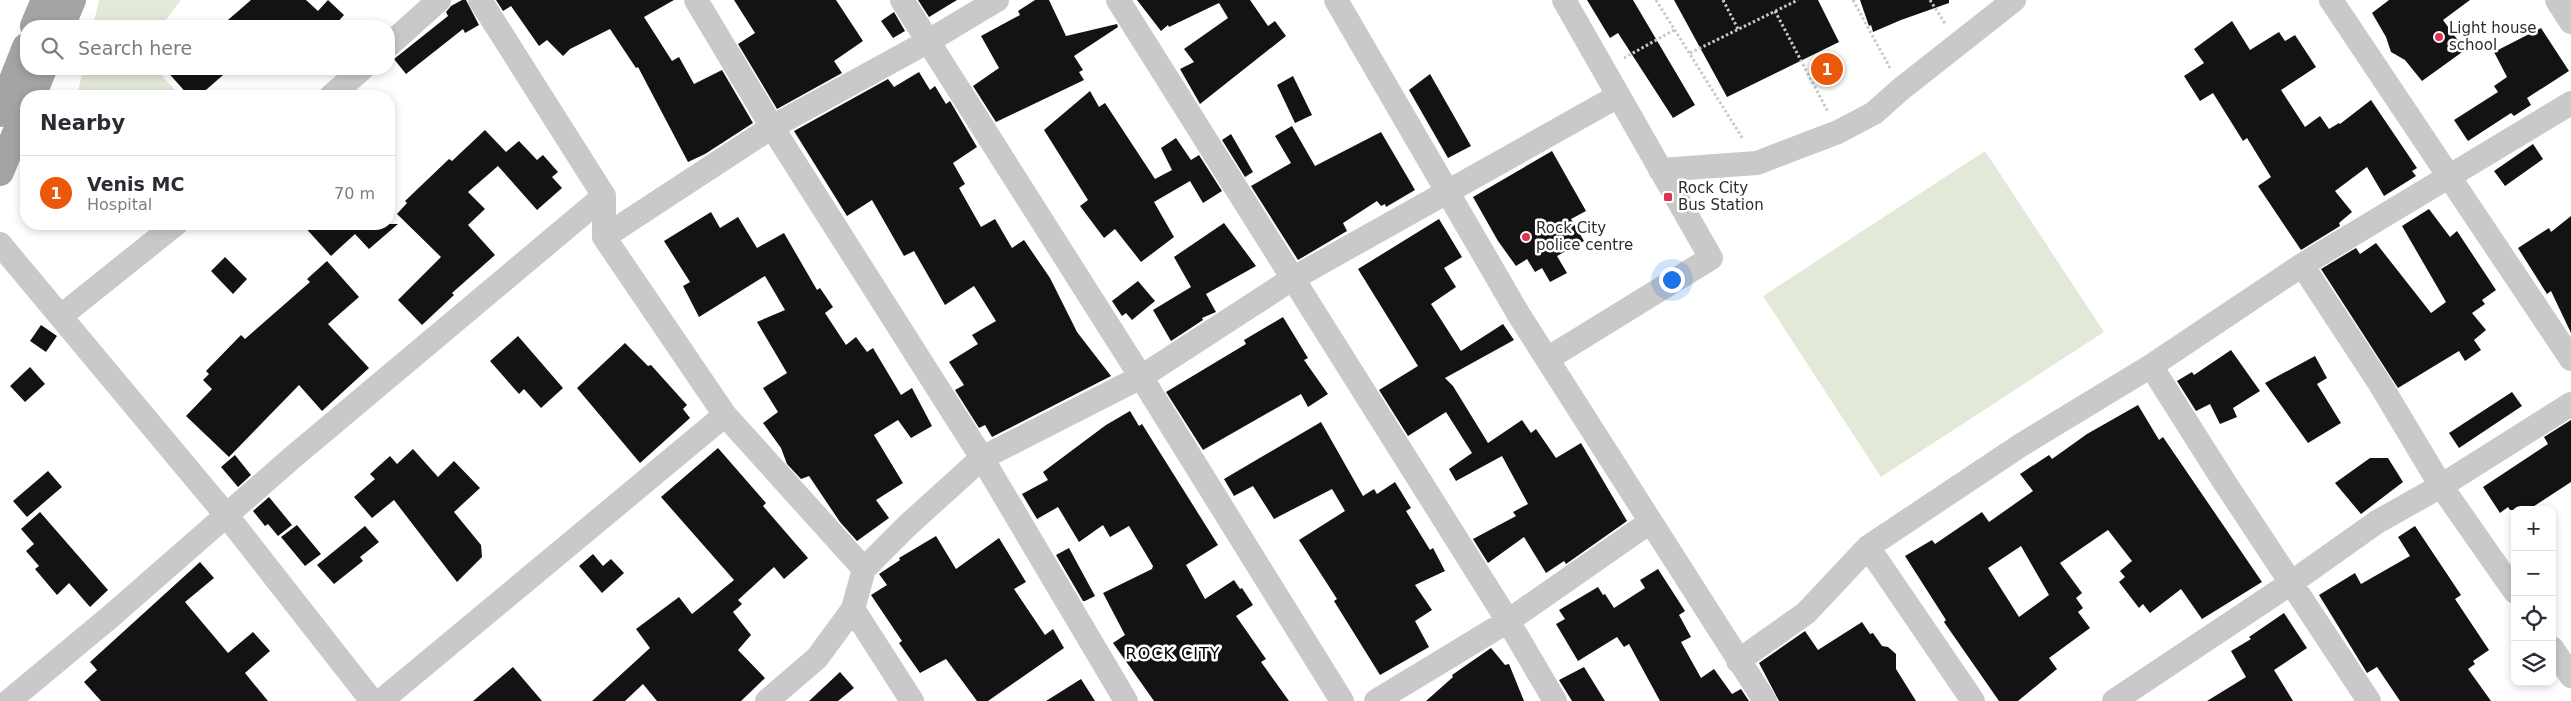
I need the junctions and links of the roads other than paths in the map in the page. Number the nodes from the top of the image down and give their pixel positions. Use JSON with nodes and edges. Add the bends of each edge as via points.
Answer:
{"nodes":[{"id":1,"x":45,"y":0,"type":"edge"},
{"id":2,"x":72,"y":0,"type":"edge"},
{"id":3,"x":439,"y":0,"type":"edge"},
{"id":4,"x":480,"y":0,"type":"edge"},
{"id":5,"x":696,"y":0,"type":"edge"},
{"id":6,"x":902,"y":0,"type":"edge"},
{"id":7,"x":997,"y":0,"type":"edge"},
{"id":8,"x":1118,"y":0,"type":"edge"},
{"id":9,"x":1336,"y":0,"type":"edge"},
{"id":10,"x":1564,"y":0,"type":"edge"},
{"id":11,"x":2014,"y":0,"type":"edge"},
{"id":12,"x":2331,"y":0,"type":"edge"},
{"id":13,"x":2557,"y":0,"type":"edge"},
{"id":14,"x":37,"y":20,"type":"edge"},
{"id":15,"x":64,"y":20,"type":"edge"},
{"id":16,"x":2571,"y":22,"type":"edge"},
{"id":17,"x":395,"y":40,"type":"edge"},
{"id":18,"x":928,"y":42,"type":"junction"},
{"id":19,"x":20,"y":62,"type":"edge"},
{"id":20,"x":41,"y":75,"type":"edge"},
{"id":21,"x":355,"y":75,"type":"edge"},
{"id":22,"x":34,"y":90,"type":"edge"},
{"id":23,"x":338,"y":90,"type":"edge"},
{"id":24,"x":1618,"y":96,"type":"junction"},
{"id":25,"x":2571,"y":103,"type":"edge"},
{"id":26,"x":0,"y":112,"type":"edge"},
{"id":27,"x":20,"y":124,"type":"edge"},
{"id":28,"x":772,"y":127,"type":"junction"},
{"id":29,"x":1660,"y":170,"type":"junction"},
{"id":30,"x":0,"y":172,"type":"edge"},
{"id":31,"x":2449,"y":178,"type":"junction"},
{"id":32,"x":1446,"y":191,"type":"junction"},
{"id":33,"x":604,"y":196,"type":"junction"},
{"id":34,"x":168,"y":230,"type":"edge"},
{"id":35,"x":604,"y":237,"type":"junction"},
{"id":36,"x":0,"y":244,"type":"edge"},
{"id":37,"x":2302,"y":265,"type":"junction"},
{"id":38,"x":1292,"y":279,"type":"junction"},
{"id":39,"x":61,"y":316,"type":"junction"},
{"id":40,"x":2571,"y":358,"type":"edge"},
{"id":41,"x":1546,"y":360,"type":"junction"},
{"id":42,"x":2151,"y":366,"type":"junction"},
{"id":43,"x":1141,"y":377,"type":"junction"},
{"id":44,"x":2571,"y":404,"type":"edge"},
{"id":45,"x":725,"y":414,"type":"junction"},
{"id":46,"x":982,"y":458,"type":"junction"},
{"id":47,"x":2441,"y":486,"type":"junction"},
{"id":48,"x":227,"y":516,"type":"junction"},
{"id":49,"x":1650,"y":522,"type":"junction"},
{"id":50,"x":1868,"y":547,"type":"junction"},
{"id":51,"x":864,"y":569,"type":"junction"},
{"id":52,"x":2291,"y":584,"type":"junction"},
{"id":53,"x":2511,"y":586,"type":"edge"},
{"id":54,"x":853,"y":609,"type":"junction"},
{"id":55,"x":1508,"y":621,"type":"junction"},
{"id":56,"x":2556,"y":654,"type":"edge"},
{"id":57,"x":1738,"y":661,"type":"junction"},
{"id":58,"x":2571,"y":676,"type":"edge"},
{"id":59,"x":2129,"y":697,"type":"edge"},
{"id":60,"x":9,"y":701,"type":"edge"},
{"id":61,"x":372,"y":701,"type":"edge"},
{"id":62,"x":381,"y":701,"type":"edge"},
{"id":63,"x":768,"y":701,"type":"edge"},
{"id":64,"x":912,"y":701,"type":"edge"},
{"id":65,"x":1126,"y":701,"type":"edge"},
{"id":66,"x":1342,"y":701,"type":"edge"},
{"id":67,"x":1376,"y":701,"type":"edge"},
{"id":68,"x":1555,"y":701,"type":"edge"},
{"id":69,"x":1765,"y":701,"type":"edge"},
{"id":70,"x":1973,"y":701,"type":"edge"},
{"id":71,"x":2369,"y":701,"type":"edge"}],
"edges":[{"from":1,"to":14,"type":"main road"},
{"from":2,"to":15,"type":"main road"},
{"from":3,"to":17,"type":"street"},
{"from":4,"to":33,"type":"street"},
{"from":5,"to":28,"type":"street"},
{"from":6,"to":18,"type":"street"},
{"from":7,"to":18,"type":"street"},
{"from":8,"to":38,"type":"street"},
{"from":9,"to":32,"type":"street"},
{"from":10,"to":24,"type":"street"},
{"from":11,"to":29,"type":"street","via":[[1874,113],[1838,132],[1758,163]]},
{"from":12,"to":31,"type":"street"},
{"from":13,"to":16,"type":"street"},
{"from":18,"to":28,"type":"street"},
{"from":18,"to":43,"type":"street"},
{"from":19,"to":26,"type":"main road"},
{"from":20,"to":22,"type":"main road"},
{"from":21,"to":23,"type":"street"},
{"from":24,"to":29,"type":"street"},
{"from":24,"to":32,"type":"street"},
{"from":25,"to":31,"type":"street"},
{"from":27,"to":30,"type":"main road"},
{"from":28,"to":35,"type":"street"},
{"from":28,"to":46,"type":"street"},
{"from":29,"to":41,"type":"street","via":[[1711,258]]},
{"from":31,"to":37,"type":"street"},
{"from":31,"to":40,"type":"street"},
{"from":32,"to":38,"type":"street"},
{"from":32,"to":41,"type":"street"},
{"from":33,"to":35,"type":"street"},
{"from":33,"to":48,"type":"street"},
{"from":34,"to":39,"type":"street"},
{"from":35,"to":45,"type":"street"},
{"from":36,"to":39,"type":"street"},
{"from":37,"to":42,"type":"street"},
{"from":37,"to":47,"type":"street","via":[[2380,384]]},
{"from":38,"to":43,"type":"street"},
{"from":38,"to":55,"type":"street"},
{"from":39,"to":48,"type":"street"},
{"from":41,"to":49,"type":"street"},
{"from":42,"to":50,"type":"street","via":[[2021,446]]},
{"from":42,"to":52,"type":"street"},
{"from":43,"to":46,"type":"street"},
{"from":43,"to":66,"type":"street"},
{"from":44,"to":47,"type":"street"},
{"from":45,"to":51,"type":"street"},
{"from":45,"to":62,"type":"street"},
{"from":46,"to":51,"type":"street"},
{"from":46,"to":65,"type":"street"},
{"from":47,"to":52,"type":"street","via":[[2377,522]]},
{"from":47,"to":53,"type":"street"},
{"from":48,"to":60,"type":"street"},
{"from":48,"to":61,"type":"street"},
{"from":49,"to":55,"type":"street"},
{"from":49,"to":57,"type":"street"},
{"from":50,"to":57,"type":"street","via":[[1806,613]]},
{"from":50,"to":70,"type":"street"},
{"from":51,"to":54,"type":"street"},
{"from":52,"to":59,"type":"street"},
{"from":52,"to":71,"type":"street"},
{"from":54,"to":63,"type":"street","via":[[817,658]]},
{"from":54,"to":64,"type":"street"},
{"from":55,"to":67,"type":"street"},
{"from":55,"to":68,"type":"street"},
{"from":56,"to":58,"type":"street"},
{"from":57,"to":69,"type":"street"}]}
